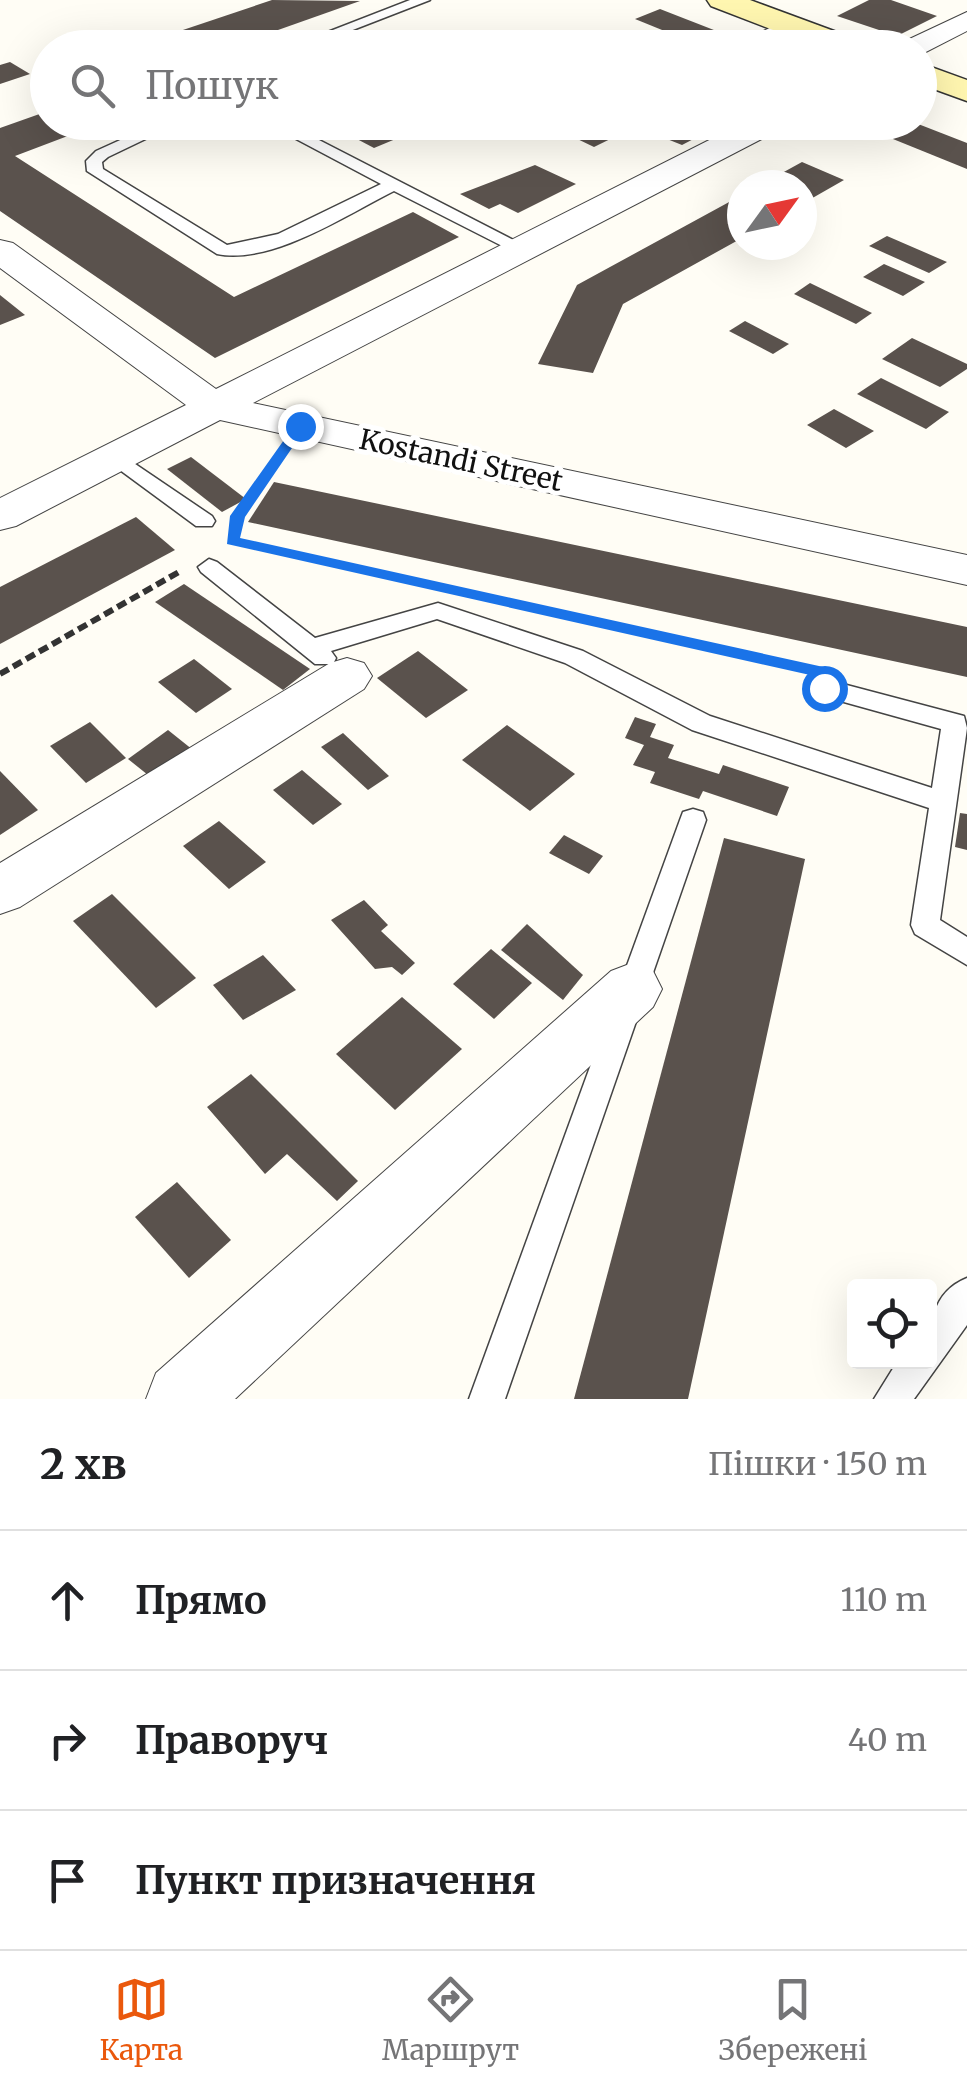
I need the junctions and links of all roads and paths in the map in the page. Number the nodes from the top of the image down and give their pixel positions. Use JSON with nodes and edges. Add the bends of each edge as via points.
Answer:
{"nodes":[{"id":1,"x":423,"y":0,"type":"edge"},
{"id":2,"x":722,"y":0,"type":"edge"},
{"id":3,"x":967,"y":20,"type":"edge"},
{"id":4,"x":792,"y":26,"type":"junction"},
{"id":5,"x":341,"y":30,"type":"edge"},
{"id":6,"x":784,"y":30,"type":"edge"},
{"id":7,"x":803,"y":30,"type":"edge"},
{"id":8,"x":937,"y":36,"type":"edge"},
{"id":9,"x":937,"y":80,"type":"edge"},
{"id":10,"x":967,"y":91,"type":"edge"},
{"id":11,"x":134,"y":140,"type":"edge"},
{"id":12,"x":307,"y":140,"type":"edge"},
{"id":13,"x":735,"y":140,"type":"edge"},
{"id":14,"x":394,"y":184,"type":"junction"},
{"id":15,"x":524,"y":250,"type":"junction"},
{"id":16,"x":0,"y":251,"type":"edge"},
{"id":17,"x":214,"y":407,"type":"junction"},
{"id":18,"x":300,"y":426,"type":"junction"},
{"id":19,"x":116,"y":457,"type":"junction"},
{"id":20,"x":0,"y":516,"type":"edge"},
{"id":21,"x":204,"y":522,"type":"joint"},
{"id":22,"x":232,"y":541,"type":"junction"},
{"id":23,"x":212,"y":559,"type":"joint"},
{"id":24,"x":183,"y":569,"type":"dead end"},
{"id":25,"x":967,"y":570,"type":"edge"},
{"id":26,"x":424,"y":584,"type":"dead end"},
{"id":27,"x":520,"y":605,"type":"dead end"},
{"id":28,"x":329,"y":662,"type":"junction"},
{"id":29,"x":0,"y":674,"type":"edge"},
{"id":30,"x":824,"y":688,"type":"joint"},
{"id":31,"x":943,"y":802,"type":"junction"},
{"id":32,"x":693,"y":820,"type":"dead end"},
{"id":33,"x":0,"y":891,"type":"edge"},
{"id":34,"x":967,"y":953,"type":"edge"},
{"id":35,"x":632,"y":989,"type":"junction"},
{"id":36,"x":967,"y":1295,"type":"edge"},
{"id":37,"x":937,"y":1337,"type":"edge"},
{"id":38,"x":914,"y":1369,"type":"edge"},
{"id":39,"x":182,"y":1399,"type":"edge"},
{"id":40,"x":486,"y":1399,"type":"edge"},
{"id":41,"x":892,"y":1399,"type":"edge"}],
"edges":[{"from":1,"to":5,"type":"lane"},
{"from":2,"to":4,"type":"main road"},
{"from":3,"to":8,"type":"street"},
{"from":4,"to":6,"type":"street"},
{"from":4,"to":7,"type":"main road"},
{"from":9,"to":10,"type":"main road"},
{"from":11,"to":14,"type":"lane","via":[[102,154],[95,172],[223,250],[241,254]]},
{"from":12,"to":14,"type":"lane"},
{"from":13,"to":15,"type":"street"},
{"from":14,"to":15,"type":"lane"},
{"from":15,"to":17,"type":"street"},
{"from":16,"to":17,"type":"street","name":"Kostandi Street"},
{"from":17,"to":18,"type":"street","name":"Kostandi Street"},
{"from":17,"to":19,"type":"street"},
{"from":18,"to":22,"type":"path","via":[[238,516]]},
{"from":18,"to":25,"type":"street","name":"Kostandi Street"},
{"from":19,"to":20,"type":"street"},
{"from":19,"to":21,"type":"lane"},
{"from":21,"to":22,"type":"path"},
{"from":22,"to":23,"type":"path"},
{"from":22,"to":26,"type":"path"},
{"from":23,"to":28,"type":"lane"},
{"from":24,"to":29,"type":"path"},
{"from":27,"to":30,"type":"path","via":[[828,674]]},
{"from":28,"to":31,"type":"lane","via":[[438,611],[574,657],[701,723]]},
{"from":28,"to":33,"type":"street"},
{"from":30,"to":31,"type":"lane","via":[[955,722]]},
{"from":31,"to":34,"type":"lane","via":[[925,924]]},
{"from":32,"to":35,"type":"lane"},
{"from":35,"to":39,"type":"street"},
{"from":35,"to":40,"type":"lane"},
{"from":36,"to":37,"type":"lane"},
{"from":38,"to":41,"type":"lane"}]}
